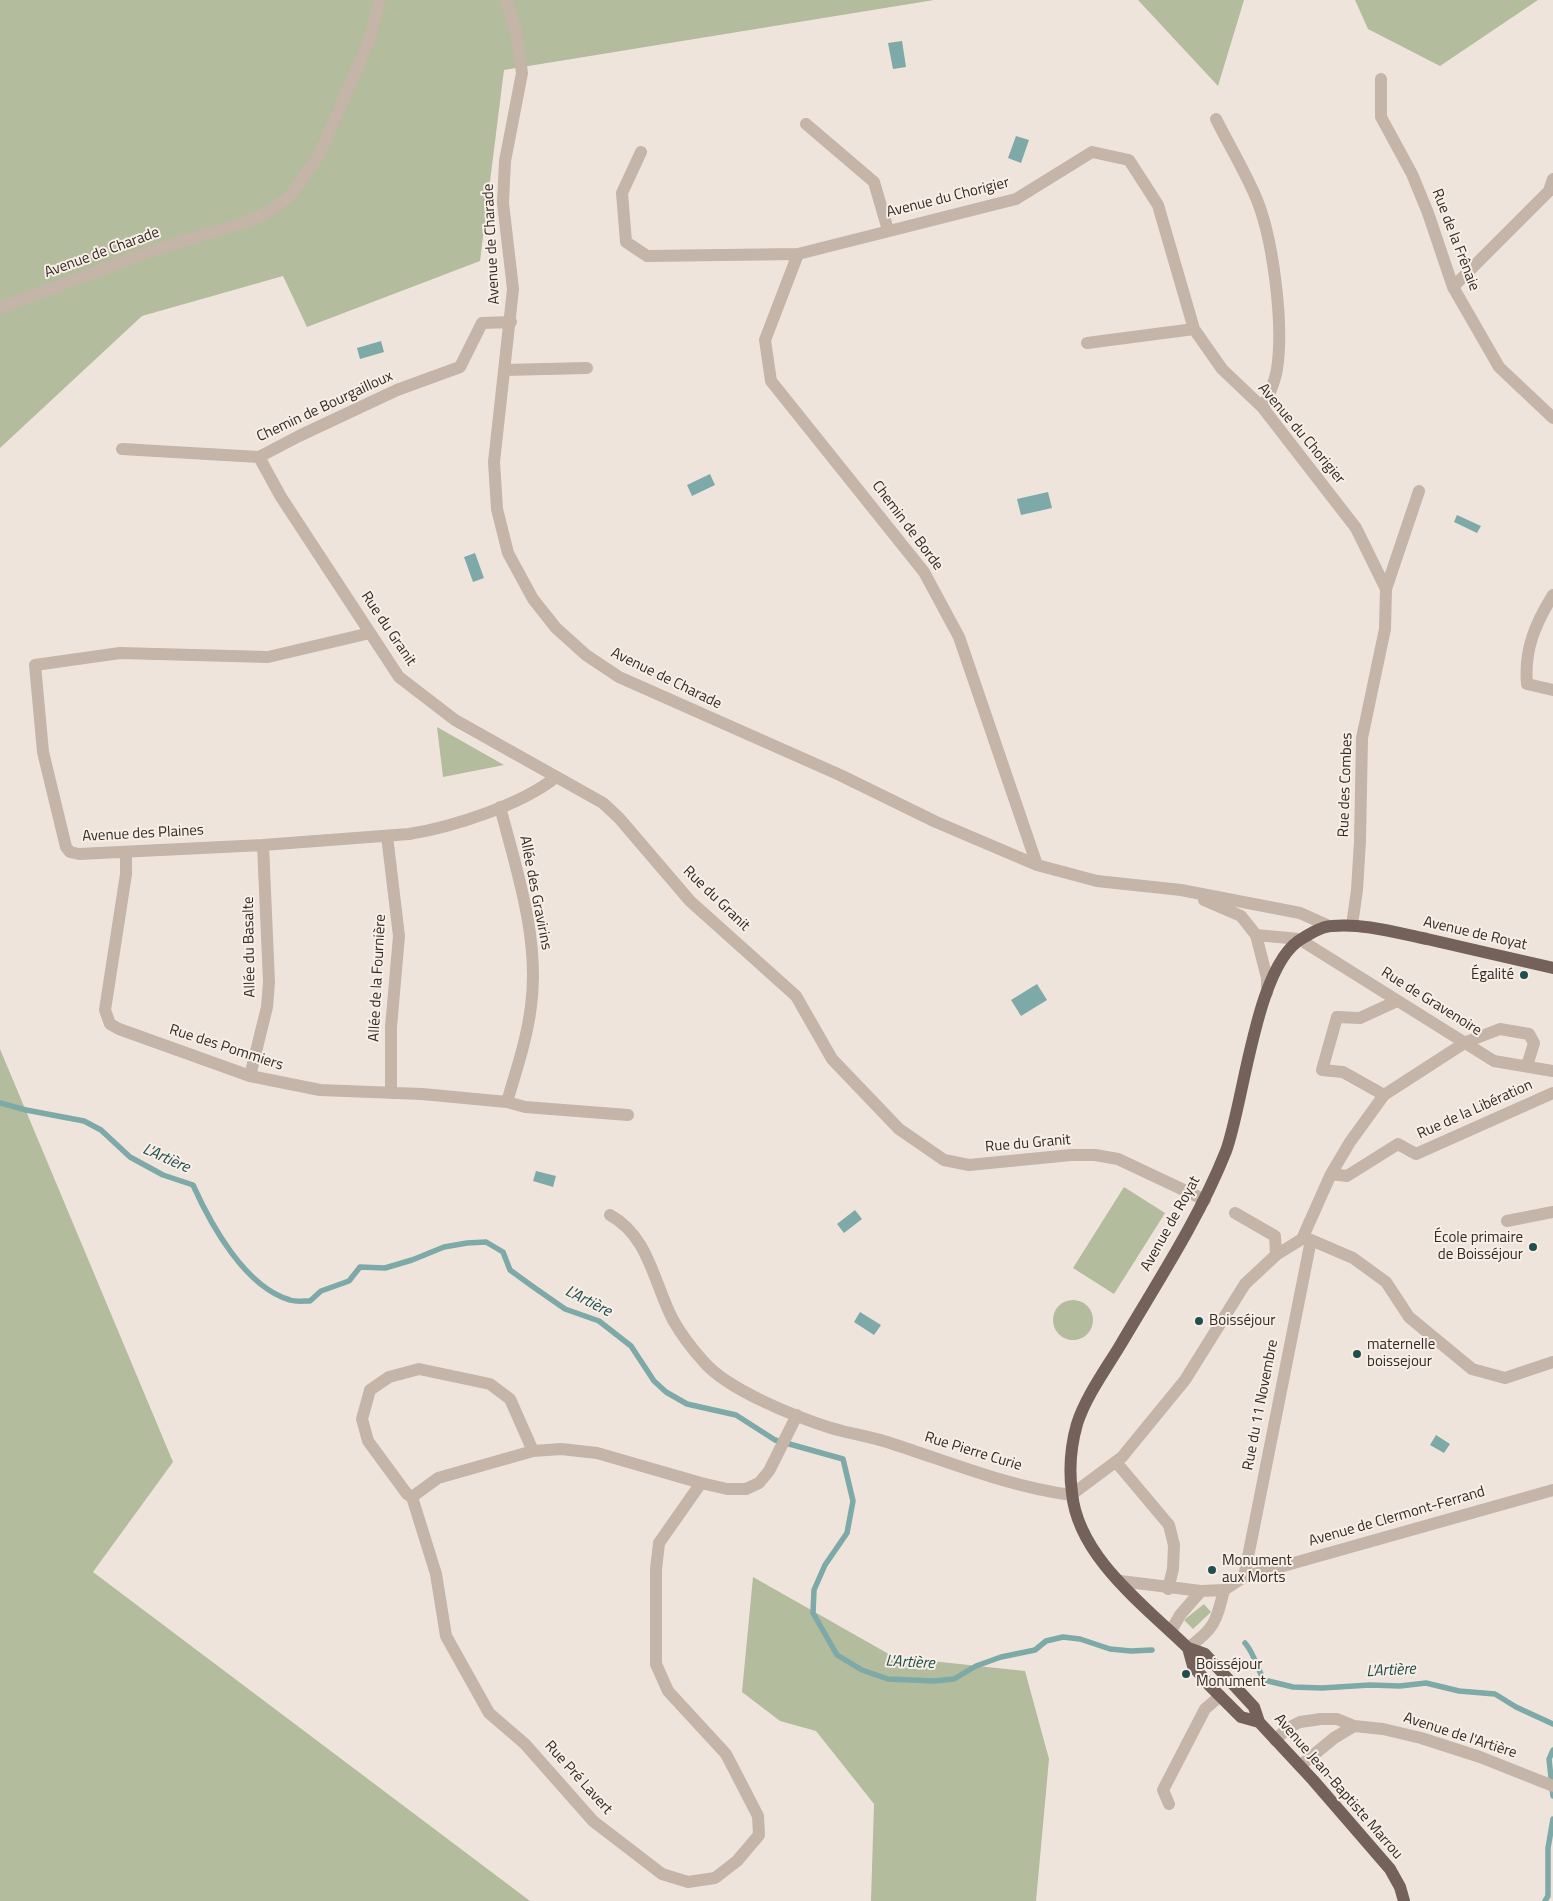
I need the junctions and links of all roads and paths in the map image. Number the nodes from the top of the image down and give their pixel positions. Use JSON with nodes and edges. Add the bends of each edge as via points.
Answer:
{"nodes":[{"id":1,"x":380,"y":0,"type":"edge"},
{"id":2,"x":506,"y":0,"type":"edge"},
{"id":3,"x":1381,"y":79,"type":"dead end"},
{"id":4,"x":1216,"y":118,"type":"dead end"},
{"id":5,"x":806,"y":124,"type":"dead end"},
{"id":6,"x":641,"y":152,"type":"dead end"},
{"id":7,"x":1553,"y":179,"type":"edge"},
{"id":8,"x":888,"y":230,"type":"junction"},
{"id":9,"x":798,"y":254,"type":"junction"},
{"id":10,"x":1453,"y":287,"type":"junction"},
{"id":11,"x":0,"y":308,"type":"edge"},
{"id":12,"x":511,"y":322,"type":"junction"},
{"id":13,"x":1194,"y":329,"type":"junction"},
{"id":14,"x":1087,"y":343,"type":"dead end"},
{"id":15,"x":587,"y":368,"type":"dead end"},
{"id":16,"x":505,"y":370,"type":"junction"},
{"id":17,"x":1263,"y":408,"type":"junction"},
{"id":18,"x":1553,"y":418,"type":"edge"},
{"id":19,"x":122,"y":449,"type":"dead end"},
{"id":20,"x":259,"y":457,"type":"junction"},
{"id":21,"x":1419,"y":491,"type":"dead end"},
{"id":22,"x":1386,"y":589,"type":"junction"},
{"id":23,"x":1553,"y":595,"type":"edge"},
{"id":24,"x":370,"y":633,"type":"junction"},
{"id":25,"x":1553,"y":690,"type":"edge"},
{"id":26,"x":556,"y":777,"type":"junction"},
{"id":27,"x":500,"y":808,"type":"junction"},
{"id":28,"x":387,"y":836,"type":"junction"},
{"id":29,"x":263,"y":845,"type":"junction"},
{"id":30,"x":126,"y":852,"type":"junction"},
{"id":31,"x":1037,"y":865,"type":"junction"},
{"id":32,"x":1181,"y":890,"type":"junction"},
{"id":33,"x":1352,"y":925,"type":"junction"},
{"id":34,"x":1329,"y":926,"type":"junction"},
{"id":35,"x":1256,"y":935,"type":"junction"},
{"id":36,"x":1299,"y":939,"type":"junction"},
{"id":37,"x":1553,"y":968,"type":"edge"},
{"id":38,"x":1267,"y":993,"type":"junction"},
{"id":39,"x":1396,"y":1001,"type":"junction"},
{"id":40,"x":1466,"y":1042,"type":"junction"},
{"id":41,"x":1527,"y":1066,"type":"junction"},
{"id":42,"x":1553,"y":1071,"type":"edge"},
{"id":43,"x":250,"y":1076,"type":"junction"},
{"id":44,"x":391,"y":1093,"type":"junction"},
{"id":45,"x":1553,"y":1093,"type":"edge"},
{"id":46,"x":1384,"y":1095,"type":"junction"},
{"id":47,"x":507,"y":1102,"type":"junction"},
{"id":48,"x":628,"y":1115,"type":"dead end"},
{"id":49,"x":1331,"y":1174,"type":"junction"},
{"id":50,"x":1205,"y":1200,"type":"junction"},
{"id":51,"x":1553,"y":1212,"type":"edge"},
{"id":52,"x":1235,"y":1213,"type":"dead end"},
{"id":53,"x":610,"y":1215,"type":"dead end"},
{"id":54,"x":1507,"y":1222,"type":"dead end"},
{"id":55,"x":1306,"y":1239,"type":"junction"},
{"id":56,"x":1276,"y":1255,"type":"junction"},
{"id":57,"x":1553,"y":1362,"type":"edge"},
{"id":58,"x":797,"y":1415,"type":"junction"},
{"id":59,"x":533,"y":1451,"type":"junction"},
{"id":60,"x":1116,"y":1462,"type":"junction"},
{"id":61,"x":701,"y":1483,"type":"junction"},
{"id":62,"x":1553,"y":1490,"type":"edge"},
{"id":63,"x":1072,"y":1495,"type":"junction"},
{"id":64,"x":412,"y":1497,"type":"junction"},
{"id":65,"x":1244,"y":1577,"type":"junction"},
{"id":66,"x":1120,"y":1581,"type":"junction"},
{"id":67,"x":1168,"y":1588,"type":"junction"},
{"id":68,"x":1224,"y":1590,"type":"junction"},
{"id":69,"x":1201,"y":1591,"type":"junction"},
{"id":70,"x":1171,"y":1631,"type":"junction"},
{"id":71,"x":1188,"y":1648,"type":"junction"},
{"id":72,"x":1220,"y":1696,"type":"junction"},
{"id":73,"x":1259,"y":1722,"type":"junction"},
{"id":74,"x":1354,"y":1726,"type":"junction"},
{"id":75,"x":1275,"y":1740,"type":"junction"},
{"id":76,"x":1300,"y":1766,"type":"junction"},
{"id":77,"x":1548,"y":1784,"type":"edge"},
{"id":78,"x":1169,"y":1804,"type":"dead end"},
{"id":79,"x":1404,"y":1901,"type":"edge"}],
"edges":[{"from":1,"to":11,"type":"street","name":"Avenue de Charade","via":[[369,41],[318,157],[290,196],[249,221],[148,252]]},
{"from":2,"to":12,"type":"street","name":"Avenue de Charade","via":[[516,31],[522,73],[505,161],[503,204],[513,289]]},
{"from":3,"to":10,"type":"street","name":"Rue de la Frênaie","via":[[1381,118],[1412,174]]},
{"from":4,"to":17,"type":"street","via":[[1255,194],[1266,232],[1278,298],[1277,370]]},
{"from":5,"to":8,"type":"street","via":[[874,182]]},
{"from":6,"to":9,"type":"street","name":"Avenue du Chorigier","via":[[622,193],[626,242],[647,256]]},
{"from":7,"to":10,"type":"street","via":[[1549,191]]},
{"from":8,"to":9,"type":"street","name":"Avenue du Chorigier"},
{"from":8,"to":13,"type":"street","name":"Avenue du Chorigier","via":[[1016,199],[1092,152],[1129,160],[1158,205]]},
{"from":9,"to":31,"type":"street","name":"Chemin de Borde","via":[[765,340],[771,381],[924,572],[959,637]]},
{"from":10,"to":18,"type":"street","name":"Rue de la Frênaie","via":[[1499,367]]},
{"from":12,"to":16,"type":"street","name":"Avenue de Charade"},
{"from":12,"to":20,"type":"street","name":"Chemin de Bourgailloux","via":[[482,323],[460,367],[397,390]]},
{"from":13,"to":14,"type":"street"},
{"from":13,"to":17,"type":"street","name":"Avenue du Chorigier","via":[[1222,369]]},
{"from":15,"to":16,"type":"street"},
{"from":16,"to":31,"type":"street","name":"Avenue de Charade","via":[[494,462],[497,509],[508,553],[533,599],[562,633],[586,655],[619,677]]},
{"from":17,"to":22,"type":"street","name":"Avenue du Chorigier","via":[[1356,528]]},
{"from":19,"to":20,"type":"street","name":"Chemin de Bourgailloux"},
{"from":20,"to":24,"type":"street","name":"Rue du Granit","via":[[281,497]]},
{"from":21,"to":22,"type":"street"},
{"from":22,"to":33,"type":"street","name":"Rue des Combes","via":[[1385,629],[1362,738],[1359,851]]},
{"from":23,"to":25,"type":"street","via":[[1536,623],[1526,667],[1527,684]]},
{"from":24,"to":26,"type":"street","name":"Rue du Granit","via":[[398,677],[456,720]]},
{"from":24,"to":30,"type":"street","name":"Avenue des Plaines","via":[[268,657],[120,653],[35,665],[43,752],[66,847],[70,852],[79,854]]},
{"from":26,"to":27,"type":"street","name":"Avenue des Plaines","via":[[544,787]]},
{"from":26,"to":50,"type":"street","name":"Rue du Granit","via":[[603,803],[619,818],[690,901],[796,996],[832,1059],[899,1129],[944,1160],[969,1165],[1095,1155],[1118,1159]]},
{"from":27,"to":28,"type":"street","name":"Avenue des Plaines","via":[[428,831]]},
{"from":27,"to":47,"type":"street","name":"Allée des Gravirins","via":[[525,910],[533,983],[528,1028]]},
{"from":28,"to":29,"type":"street","name":"Avenue des Plaines"},
{"from":28,"to":44,"type":"street","name":"Allée de la Fournière","via":[[399,936],[391,1027]]},
{"from":29,"to":30,"type":"street","name":"Avenue des Plaines"},
{"from":29,"to":43,"type":"street","name":"Allée du Basalte","via":[[269,982],[267,1007]]},
{"from":30,"to":43,"type":"street","name":"Rue des Pommiers","via":[[126,874],[106,1018],[119,1029]]},
{"from":31,"to":32,"type":"street","name":"Avenue de Charade","via":[[1097,881]]},
{"from":32,"to":34,"type":"street","name":"Avenue de Charade","via":[[1300,913]]},
{"from":32,"to":35,"type":"street","name":"Avenue de Charade","via":[[1241,916]]},
{"from":33,"to":34,"type":"main road","name":"Avenue de Royat"},
{"from":33,"to":37,"type":"main road","name":"Avenue de Royat"},
{"from":34,"to":36,"type":"main road","name":"Avenue de Royat"},
{"from":35,"to":36,"type":"street"},
{"from":35,"to":38,"type":"street","name":"Avenue de Charade","via":[[1267,978]]},
{"from":36,"to":38,"type":"main road","name":"Avenue de Royat","via":[[1282,959]]},
{"from":36,"to":39,"type":"street","name":"Rue de Gravenoire"},
{"from":38,"to":50,"type":"main road","name":"Avenue de Royat","via":[[1253,1036],[1227,1148]]},
{"from":39,"to":40,"type":"street","name":"Rue de Gravenoire"},
{"from":39,"to":46,"type":"street","via":[[1360,1018],[1337,1017],[1322,1070],[1343,1072]]},
{"from":40,"to":41,"type":"street","name":"Rue de Gravenoire","via":[[1494,1061]]},
{"from":40,"to":41,"type":"street","via":[[1500,1029],[1529,1034],[1534,1043]]},
{"from":40,"to":46,"type":"street"},
{"from":41,"to":42,"type":"street","name":"Rue de Gravenoire"},
{"from":43,"to":44,"type":"street","name":"Rue des Pommiers","via":[[320,1090]]},
{"from":44,"to":47,"type":"street","name":"Rue des Pommiers"},
{"from":45,"to":49,"type":"street","name":"Rue de la Libération","via":[[1416,1154],[1398,1144],[1347,1176]]},
{"from":46,"to":49,"type":"street","name":"Rue du 11 Novembre"},
{"from":47,"to":48,"type":"street","name":"Rue des Pommiers","via":[[524,1107]]},
{"from":49,"to":55,"type":"street","name":"Rue du 11 Novembre"},
{"from":50,"to":63,"type":"main road","name":"Avenue de Royat","via":[[1078,1423],[1072,1453]]},
{"from":51,"to":54,"type":"street"},
{"from":52,"to":56,"type":"street","via":[[1275,1236]]},
{"from":53,"to":58,"type":"street","name":"Rue Pierre Curie","via":[[629,1227],[650,1265],[673,1321],[705,1364],[741,1390]]},
{"from":55,"to":56,"type":"street"},
{"from":55,"to":57,"type":"street","via":[[1353,1258],[1386,1282],[1409,1317],[1472,1368],[1505,1378]]},
{"from":55,"to":65,"type":"street","name":"Rue du 11 Novembre"},
{"from":56,"to":60,"type":"street","via":[[1245,1284],[1185,1380]]},
{"from":58,"to":61,"type":"street","via":[[770,1471],[759,1483],[746,1490]]},
{"from":58,"to":63,"type":"street","name":"Rue Pierre Curie","via":[[830,1428],[892,1443],[979,1474]]},
{"from":59,"to":61,"type":"street","via":[[597,1452]]},
{"from":59,"to":64,"type":"street","via":[[438,1478]]},
{"from":59,"to":64,"type":"street","via":[[510,1399],[490,1384],[419,1369],[389,1377],[370,1390],[362,1418],[368,1441]]},
{"from":60,"to":63,"type":"street"},
{"from":60,"to":67,"type":"street","via":[[1169,1525],[1174,1545]]},
{"from":61,"to":64,"type":"street","name":"Rue Pré Lavert","via":[[659,1543],[656,1664],[668,1691],[726,1754],[758,1816],[759,1835],[737,1861],[715,1878],[688,1882],[662,1874],[593,1822],[525,1744],[489,1712],[446,1636],[436,1574]]},
{"from":62,"to":65,"type":"street","name":"Avenue de Clermont-Ferrand"},
{"from":63,"to":66,"type":"main road","name":"Avenue de Royat","via":[[1081,1527],[1093,1552]]},
{"from":65,"to":68,"type":"street","name":"Avenue de Clermont-Ferrand"},
{"from":66,"to":67,"type":"street"},
{"from":66,"to":70,"type":"main road","name":"Avenue de Royat"},
{"from":67,"to":69,"type":"street"},
{"from":68,"to":69,"type":"street"},
{"from":68,"to":71,"type":"street","via":[[1216,1621]]},
{"from":69,"to":70,"type":"street"},
{"from":70,"to":71,"type":"main road","name":"Avenue de Royat"},
{"from":71,"to":72,"type":"main road","name":"Avenue de Royat","via":[[1193,1666]]},
{"from":71,"to":73,"type":"main road","name":"Avenue de Royat","via":[[1205,1654],[1254,1707]]},
{"from":72,"to":73,"type":"main road","name":"Avenue de Royat","via":[[1241,1717]]},
{"from":72,"to":78,"type":"street","via":[[1205,1709],[1163,1790]]},
{"from":73,"to":75,"type":"main road","name":"Avenue Jean-Baptiste Marrou"},
{"from":74,"to":75,"type":"street","name":"Avenue de l'Artière","via":[[1337,1719],[1300,1722]]},
{"from":74,"to":76,"type":"street"},
{"from":74,"to":77,"type":"street","name":"Avenue de l'Artière","via":[[1383,1728],[1421,1738]]},
{"from":75,"to":76,"type":"main road","name":"Avenue Jean-Baptiste Marrou"},
{"from":76,"to":79,"type":"main road","name":"Avenue Jean-Baptiste Marrou","via":[[1390,1870]]}]}
